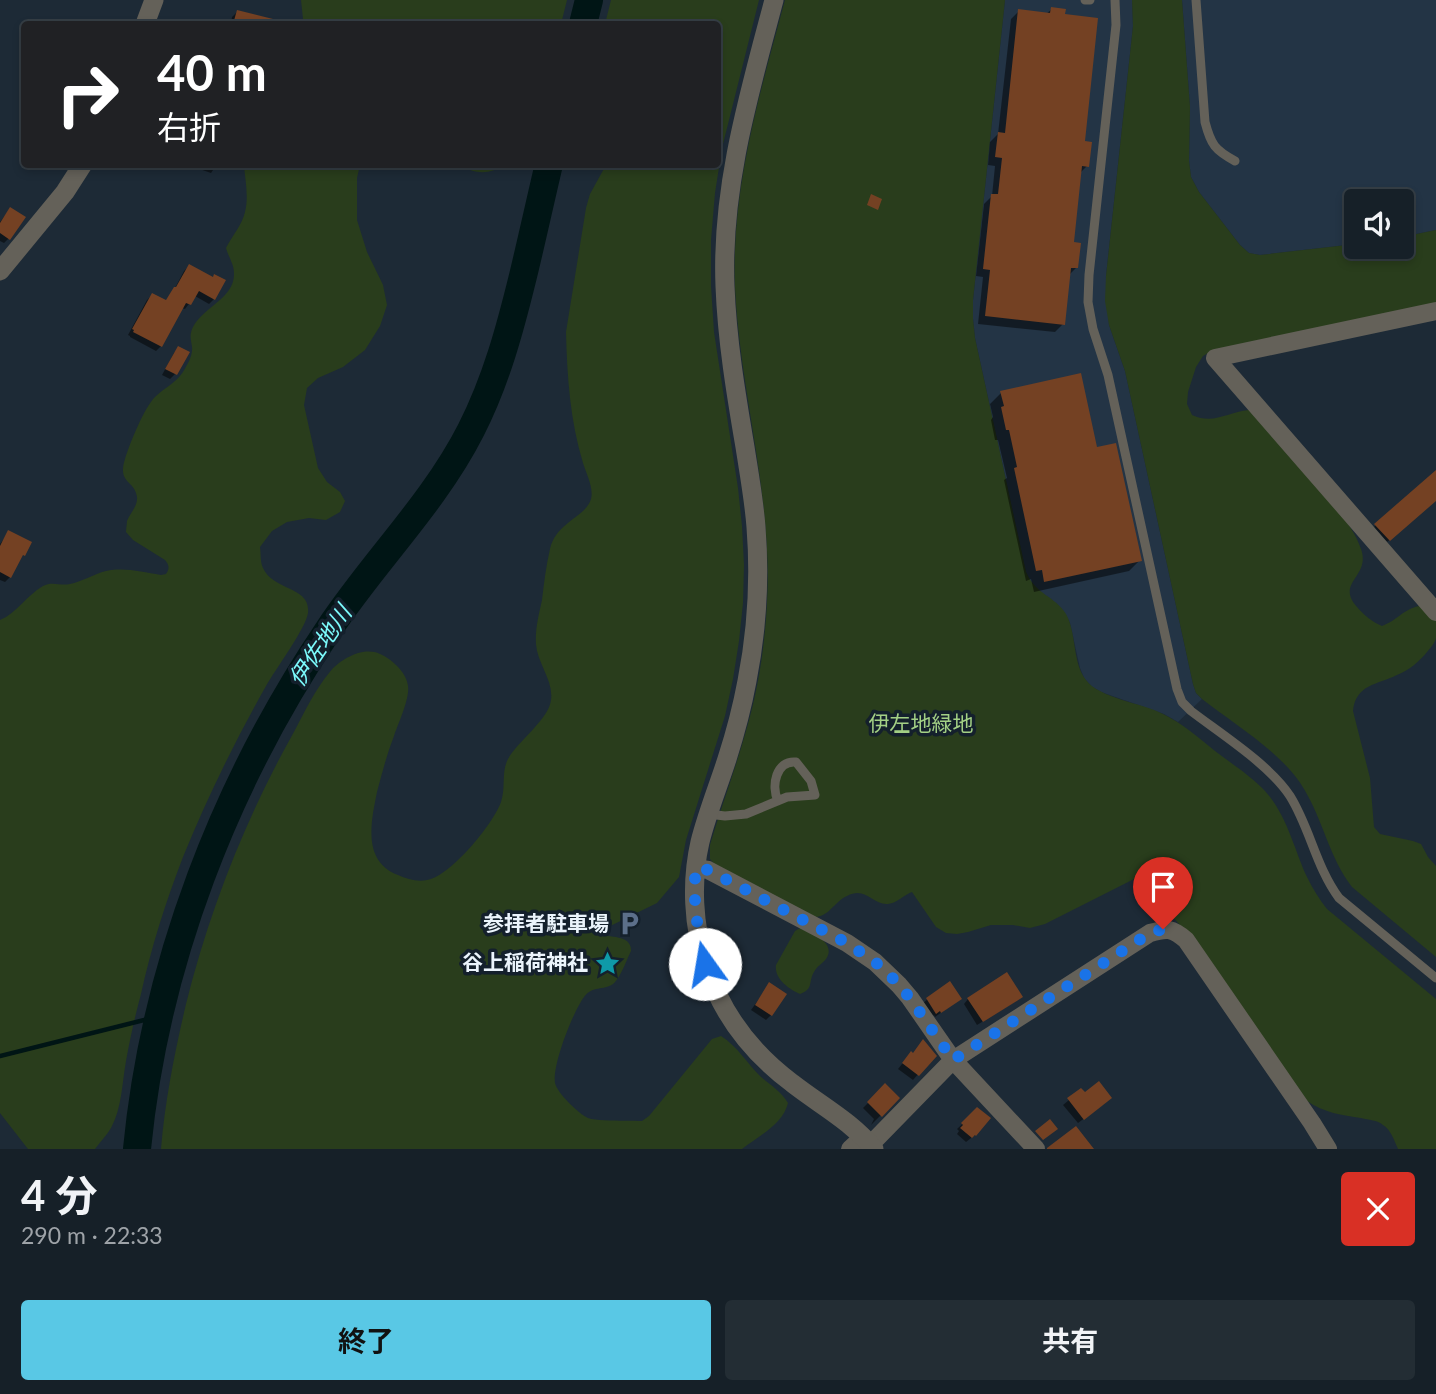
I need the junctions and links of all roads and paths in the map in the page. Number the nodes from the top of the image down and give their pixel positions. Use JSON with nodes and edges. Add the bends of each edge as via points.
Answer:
{"nodes":[{"id":1,"x":154,"y":0,"type":"edge"},
{"id":2,"x":774,"y":0,"type":"edge"},
{"id":3,"x":1115,"y":0,"type":"edge"},
{"id":4,"x":1196,"y":0,"type":"edge"},
{"id":5,"x":146,"y":21,"type":"edge"},
{"id":6,"x":1235,"y":162,"type":"dead end"},
{"id":7,"x":80,"y":168,"type":"edge"},
{"id":8,"x":0,"y":271,"type":"edge"},
{"id":9,"x":1436,"y":311,"type":"edge"},
{"id":10,"x":1436,"y":612,"type":"edge"},
{"id":11,"x":778,"y":801,"type":"junction"},
{"id":12,"x":708,"y":814,"type":"junction"},
{"id":13,"x":696,"y":868,"type":"junction"},
{"id":14,"x":1436,"y":978,"type":"edge"},
{"id":15,"x":953,"y":1060,"type":"junction"},
{"id":16,"x":864,"y":1145,"type":"edge"},
{"id":17,"x":1036,"y":1149,"type":"edge"},
{"id":18,"x":1328,"y":1149,"type":"edge"}],
"edges":[{"from":1,"to":5,"type":"street"},
{"from":2,"to":12,"type":"street","via":[[736,151],[725,240],[728,330],[756,525],[755,617],[738,720]]},
{"from":3,"to":14,"type":"lane","via":[[1088,302],[1177,689],[1191,711],[1279,781],[1339,898]]},
{"from":4,"to":6,"type":"lane","via":[[1209,139]]},
{"from":7,"to":8,"type":"street"},
{"from":9,"to":10,"type":"street","via":[[1215,358]]},
{"from":11,"to":11,"type":"lane","via":[[815,795],[811,781],[796,762],[780,769],[774,789]]},
{"from":11,"to":12,"type":"lane","via":[[746,814]]},
{"from":12,"to":13,"type":"street"},
{"from":13,"to":15,"type":"street","via":[[708,870],[875,962],[910,998]]},
{"from":13,"to":16,"type":"street","via":[[698,934],[705,964],[731,1019],[770,1066],[830,1109]]},
{"from":15,"to":16,"type":"street"},
{"from":15,"to":17,"type":"street"},
{"from":15,"to":18,"type":"street","via":[[1150,933],[1176,931]]}]}
